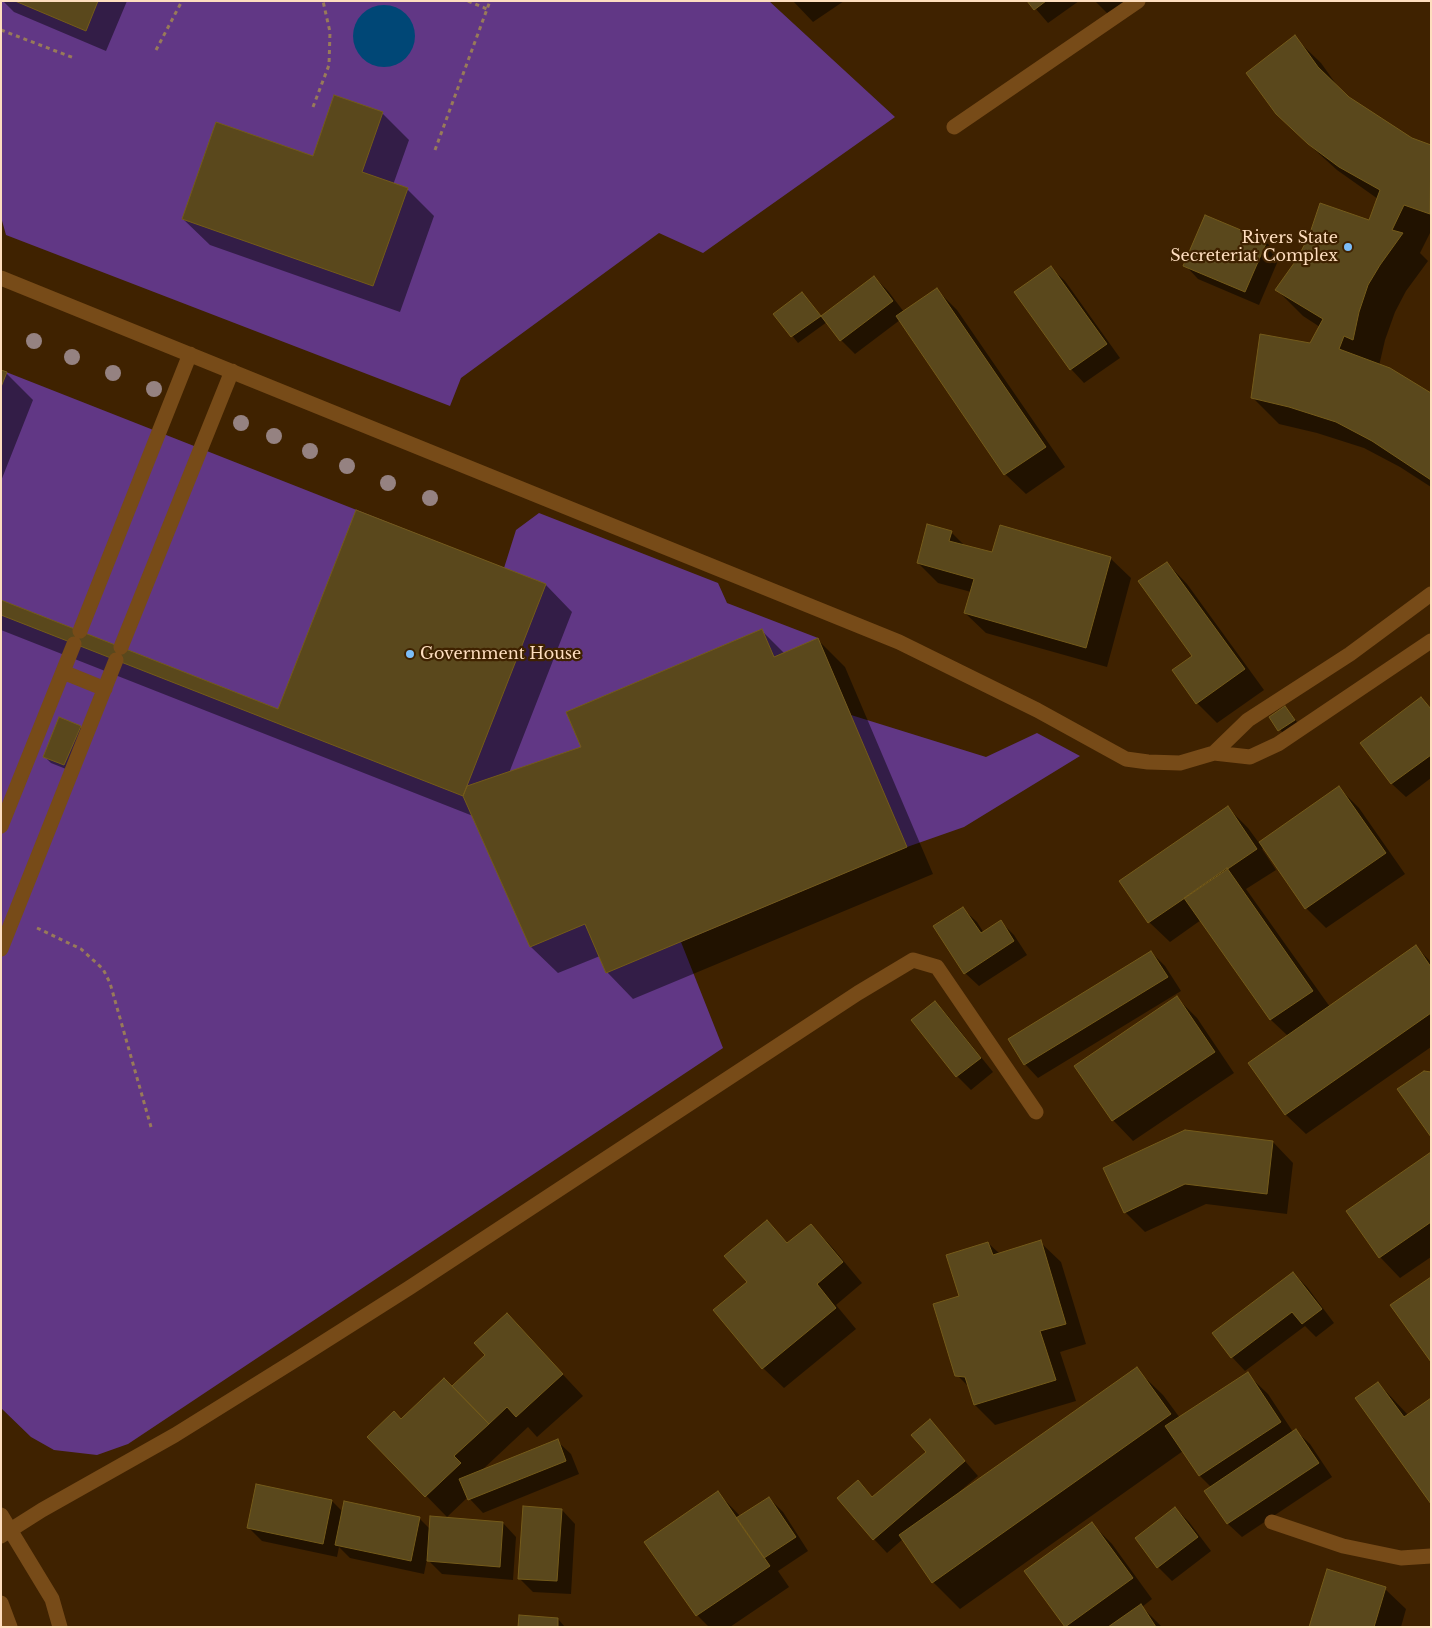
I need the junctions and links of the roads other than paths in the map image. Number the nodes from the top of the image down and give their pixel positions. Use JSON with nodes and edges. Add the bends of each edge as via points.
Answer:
{"nodes":[{"id":1,"x":1138,"y":1,"type":"edge"},
{"id":2,"x":954,"y":127,"type":"dead end"},
{"id":3,"x":1,"y":278,"type":"edge"},
{"id":4,"x":190,"y":354,"type":"junction"},
{"id":5,"x":232,"y":371,"type":"junction"},
{"id":6,"x":1431,"y":594,"type":"edge"},
{"id":7,"x":1431,"y":641,"type":"edge"},
{"id":8,"x":63,"y":672,"type":"junction"},
{"id":9,"x":105,"y":689,"type":"junction"},
{"id":10,"x":1214,"y":753,"type":"junction"},
{"id":11,"x":1,"y":826,"type":"edge"},
{"id":12,"x":8,"y":915,"type":"edge"},
{"id":13,"x":1,"y":949,"type":"edge"},
{"id":14,"x":1036,"y":1112,"type":"dead end"},
{"id":15,"x":1,"y":1515,"type":"edge"},
{"id":16,"x":1272,"y":1522,"type":"dead end"},
{"id":17,"x":6,"y":1532,"type":"edge"},
{"id":18,"x":1431,"y":1556,"type":"edge"},
{"id":19,"x":1,"y":1603,"type":"edge"},
{"id":20,"x":10,"y":1627,"type":"edge"},
{"id":21,"x":60,"y":1627,"type":"edge"}],
"edges":[{"from":1,"to":2,"type":"street"},
{"from":3,"to":4,"type":"street"},
{"from":4,"to":5,"type":"street"},
{"from":4,"to":8,"type":"street"},
{"from":5,"to":9,"type":"street"},
{"from":5,"to":10,"type":"street","via":[[899,642],[1126,758],[1180,763]]},
{"from":6,"to":10,"type":"street","via":[[1350,654],[1248,720]]},
{"from":7,"to":10,"type":"street","via":[[1278,744],[1250,756]]},
{"from":8,"to":9,"type":"street"},
{"from":8,"to":11,"type":"street"},
{"from":9,"to":12,"type":"street"},
{"from":12,"to":13,"type":"street"},
{"from":14,"to":17,"type":"street","via":[[937,967],[913,960],[858,992],[305,1354],[174,1435]]},
{"from":15,"to":17,"type":"street"},
{"from":16,"to":18,"type":"street","via":[[1343,1546],[1401,1558]]},
{"from":17,"to":21,"type":"street","via":[[52,1600]]},
{"from":19,"to":20,"type":"street"}]}
